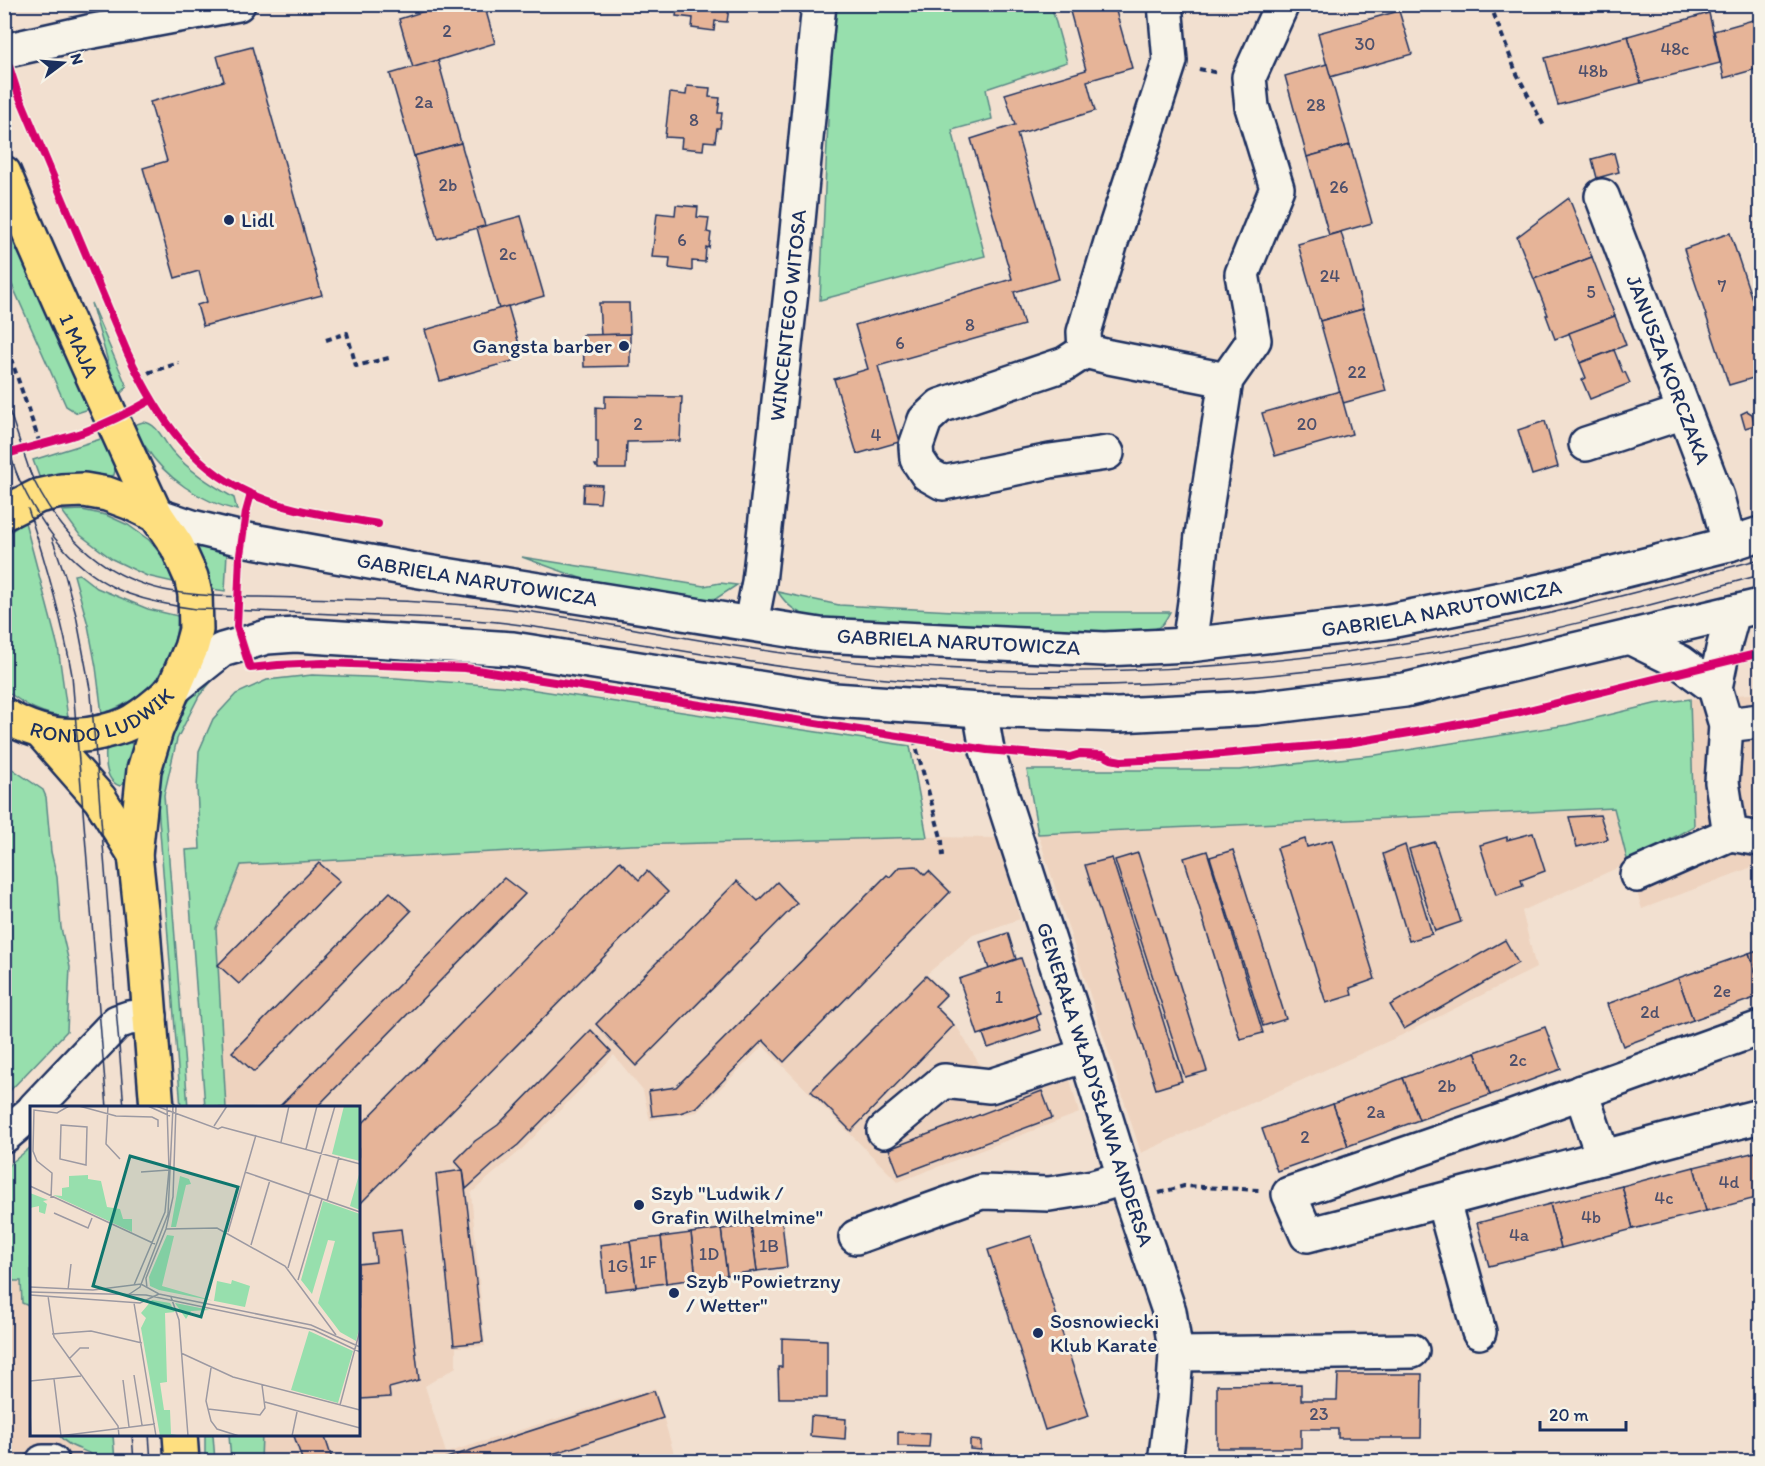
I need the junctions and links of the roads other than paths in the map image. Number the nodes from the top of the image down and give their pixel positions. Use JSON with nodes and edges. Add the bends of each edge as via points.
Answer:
{"nodes":[{"id":1,"x":238,"y":4,"type":"edge"},
{"id":2,"x":819,"y":4,"type":"edge"},
{"id":3,"x":1165,"y":4,"type":"edge"},
{"id":4,"x":1282,"y":4,"type":"edge"},
{"id":5,"x":4,"y":51,"type":"edge"},
{"id":6,"x":4,"y":173,"type":"edge"},
{"id":7,"x":1602,"y":196,"type":"dead end"},
{"id":8,"x":1085,"y":351,"type":"junction"},
{"id":9,"x":1226,"y":380,"type":"junction"},
{"id":10,"x":1684,"y":412,"type":"junction"},
{"id":11,"x":1586,"y":444,"type":"dead end"},
{"id":12,"x":1107,"y":453,"type":"dead end"},
{"id":13,"x":4,"y":513,"type":"edge"},
{"id":14,"x":156,"y":515,"type":"junction"},
{"id":15,"x":1761,"y":534,"type":"edge"},
{"id":16,"x":1729,"y":544,"type":"junction"},
{"id":17,"x":1747,"y":610,"type":"edge"},
{"id":18,"x":751,"y":623,"type":"junction"},
{"id":19,"x":1629,"y":637,"type":"junction"},
{"id":20,"x":1188,"y":645,"type":"junction"},
{"id":21,"x":1714,"y":688,"type":"junction"},
{"id":22,"x":173,"y":689,"type":"junction"},
{"id":23,"x":980,"y":710,"type":"junction"},
{"id":24,"x":4,"y":715,"type":"edge"},
{"id":25,"x":1761,"y":721,"type":"edge"},
{"id":26,"x":1726,"y":725,"type":"junction"},
{"id":27,"x":41,"y":732,"type":"junction"},
{"id":28,"x":1745,"y":836,"type":"edge"},
{"id":29,"x":135,"y":855,"type":"junction"},
{"id":30,"x":1637,"y":875,"type":"dead end"},
{"id":31,"x":150,"y":1016,"type":"junction"},
{"id":32,"x":1761,"y":1028,"type":"edge"},
{"id":33,"x":1086,"y":1055,"type":"junction"},
{"id":34,"x":1581,"y":1092,"type":"junction"},
{"id":35,"x":36,"y":1106,"type":"edge"},
{"id":36,"x":157,"y":1106,"type":"edge"},
{"id":37,"x":30,"y":1114,"type":"edge"},
{"id":38,"x":1761,"y":1116,"type":"edge"},
{"id":39,"x":884,"y":1131,"type":"dead end"},
{"id":40,"x":4,"y":1136,"type":"edge"},
{"id":41,"x":1603,"y":1157,"type":"junction"},
{"id":42,"x":1124,"y":1178,"type":"junction"},
{"id":43,"x":1443,"y":1201,"type":"junction"},
{"id":44,"x":856,"y":1237,"type":"dead end"},
{"id":45,"x":1479,"y":1332,"type":"dead end"},
{"id":46,"x":1412,"y":1351,"type":"dead end"},
{"id":47,"x":1176,"y":1354,"type":"junction"},
{"id":48,"x":180,"y":1436,"type":"edge"},
{"id":49,"x":43,"y":1461,"type":"edge"},
{"id":50,"x":52,"y":1461,"type":"edge"},
{"id":51,"x":182,"y":1461,"type":"edge"},
{"id":52,"x":1165,"y":1461,"type":"edge"}],
"edges":[{"from":1,"to":5,"type":"street"},
{"from":2,"to":18,"type":"street","name":"WINCENTEGO WITOSA","via":[[792,283],[759,582]]},
{"from":3,"to":8,"type":"street","via":[[1170,61],[1084,332]]},
{"from":4,"to":9,"type":"street","via":[[1249,76],[1252,107],[1277,188],[1242,274],[1254,340]]},
{"from":6,"to":14,"type":"main road","name":"1 MAJA"},
{"from":7,"to":10,"type":"street","name":"JANUSZA KORCZAKA"},
{"from":8,"to":9,"type":"street"},
{"from":8,"to":12,"type":"street","via":[[1065,364],[939,406],[925,420],[916,446],[917,459],[927,474],[943,483]]},
{"from":9,"to":20,"type":"street"},
{"from":10,"to":11,"type":"street"},
{"from":10,"to":16,"type":"street","name":"JANUSZA KORCZAKA","via":[[1717,497]]},
{"from":13,"to":14,"type":"main road","via":[[38,496],[84,490],[107,494]]},
{"from":14,"to":18,"type":"street","name":"GABRIELA NARUTOWICZA","via":[[242,539]]},
{"from":14,"to":22,"type":"main road","name":"RONDO LUDWIK","via":[[177,546],[195,594],[196,630]]},
{"from":15,"to":16,"type":"street","name":"GABRIELA NARUTOWICZA"},
{"from":16,"to":20,"type":"street","name":"GABRIELA NARUTOWICZA","via":[[1546,590],[1385,622]]},
{"from":17,"to":19,"type":"street"},
{"from":17,"to":21,"type":"street","via":[[1723,649]]},
{"from":18,"to":20,"type":"street","name":"GABRIELA NARUTOWICZA","via":[[820,634],[1104,649]]},
{"from":19,"to":21,"type":"street","via":[[1680,662]]},
{"from":19,"to":23,"type":"street","via":[[1405,690],[1257,708],[1118,715]]},
{"from":21,"to":26,"type":"street"},
{"from":22,"to":23,"type":"street","via":[[222,650],[267,637],[295,635],[513,649],[834,700]]},
{"from":22,"to":27,"type":"main road","name":"RONDO LUDWIK","via":[[152,709],[113,729],[77,736]]},
{"from":22,"to":29,"type":"main road","via":[[144,770]]},
{"from":23,"to":33,"type":"street","name":"GENERAŁA WŁADYSŁAWA ANDERSA","via":[[987,750]]},
{"from":24,"to":27,"type":"main road","name":"RONDO LUDWIK"},
{"from":25,"to":26,"type":"street"},
{"from":26,"to":28,"type":"street","via":[[1722,782]]},
{"from":27,"to":29,"type":"main road","via":[[100,799]]},
{"from":28,"to":30,"type":"street"},
{"from":29,"to":31,"type":"main road"},
{"from":31,"to":35,"type":"street","via":[[117,1022]]},
{"from":31,"to":36,"type":"main road"},
{"from":32,"to":34,"type":"street"},
{"from":33,"to":39,"type":"street","via":[[990,1086],[944,1081]]},
{"from":33,"to":42,"type":"street","name":"GENERAŁA WŁADYSŁAWA ANDERSA"},
{"from":34,"to":41,"type":"street"},
{"from":34,"to":43,"type":"street","via":[[1289,1194],[1307,1235]]},
{"from":37,"to":40,"type":"street"},
{"from":38,"to":41,"type":"street"},
{"from":41,"to":43,"type":"street"},
{"from":42,"to":44,"type":"street","via":[[1049,1194],[981,1192]]},
{"from":42,"to":47,"type":"street","name":"GENERAŁA WŁADYSŁAWA ANDERSA","via":[[1169,1311]]},
{"from":43,"to":45,"type":"street"},
{"from":46,"to":47,"type":"street"},
{"from":47,"to":52,"type":"street","name":"GENERAŁA WŁADYSŁAWA ANDERSA"},
{"from":48,"to":51,"type":"main road"},
{"from":49,"to":50,"type":"street"}]}
